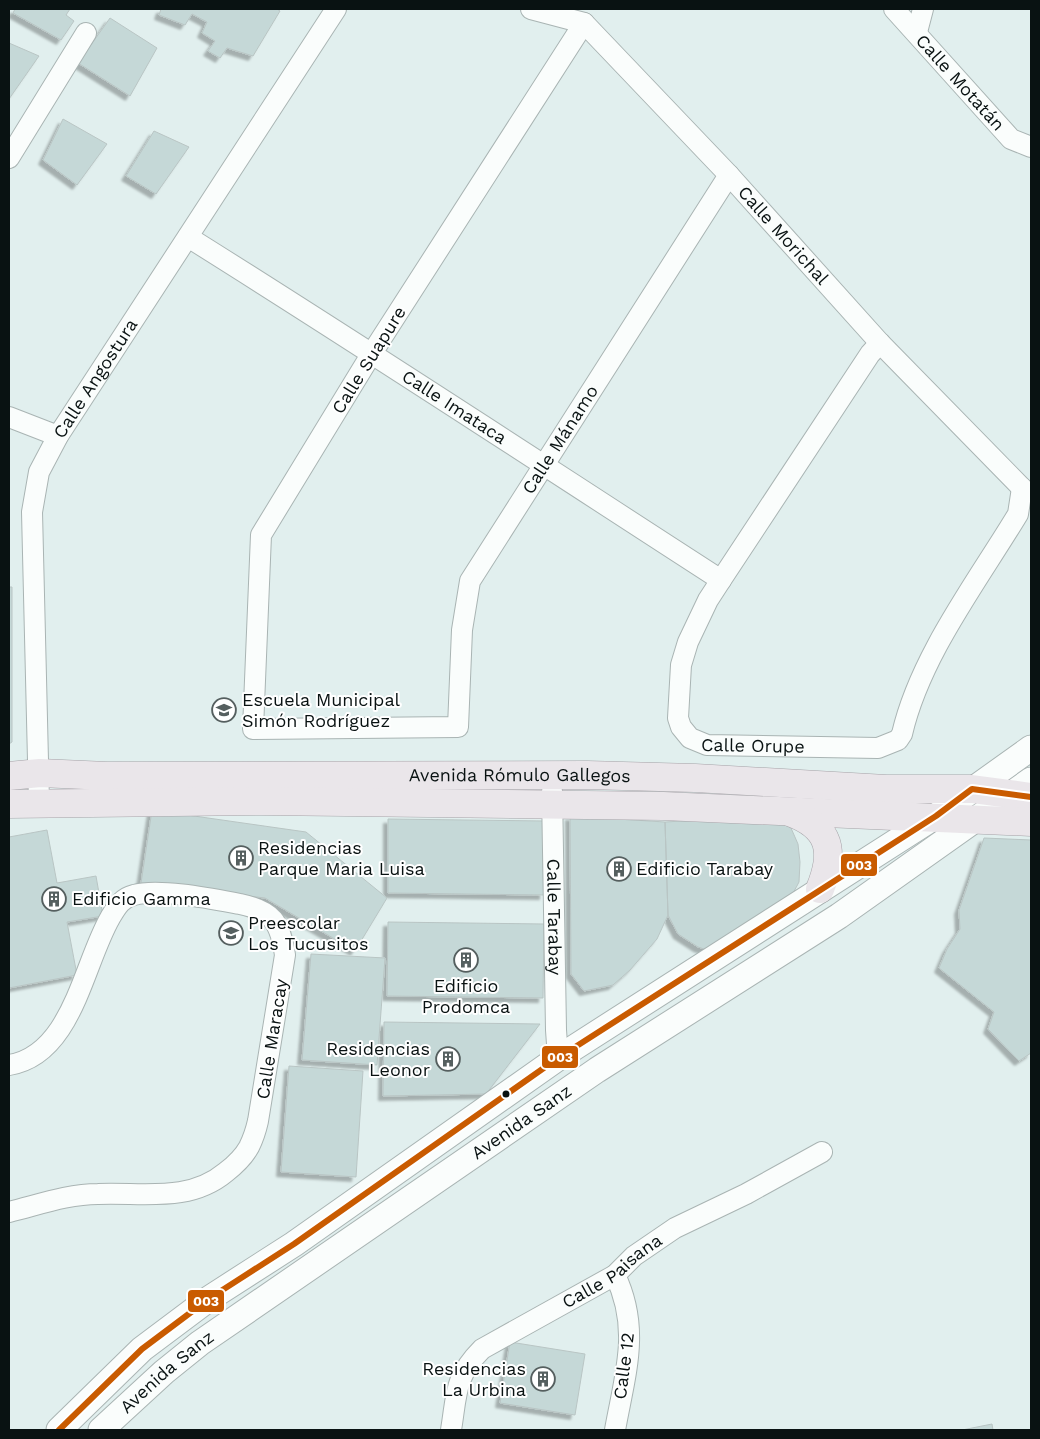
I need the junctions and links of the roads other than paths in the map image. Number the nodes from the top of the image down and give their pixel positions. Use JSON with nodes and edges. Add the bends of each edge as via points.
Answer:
{"nodes":[{"id":1,"x":336,"y":9,"type":"edge"},
{"id":2,"x":531,"y":9,"type":"edge"},
{"id":3,"x":894,"y":9,"type":"edge"},
{"id":4,"x":922,"y":9,"type":"edge"},
{"id":5,"x":584,"y":23,"type":"junction"},
{"id":6,"x":917,"y":32,"type":"junction"},
{"id":7,"x":86,"y":33,"type":"dead end"},
{"id":8,"x":1031,"y":147,"type":"edge"},
{"id":9,"x":9,"y":158,"type":"edge"},
{"id":10,"x":730,"y":175,"type":"junction"},
{"id":11,"x":188,"y":237,"type":"junction"},
{"id":12,"x":880,"y":343,"type":"junction"},
{"id":13,"x":372,"y":353,"type":"junction"},
{"id":14,"x":9,"y":417,"type":"edge"},
{"id":15,"x":58,"y":436,"type":"junction"},
{"id":16,"x":542,"y":466,"type":"junction"},
{"id":17,"x":1027,"y":486,"type":"edge"},
{"id":18,"x":720,"y":580,"type":"junction"},
{"id":19,"x":458,"y":727,"type":"joint"},
{"id":20,"x":1031,"y":748,"type":"edge"},
{"id":21,"x":40,"y":773,"type":"junction"},
{"id":22,"x":551,"y":775,"type":"junction"},
{"id":23,"x":9,"y":776,"type":"edge"},
{"id":24,"x":972,"y":789,"type":"junction"},
{"id":25,"x":1026,"y":790,"type":"edge"},
{"id":26,"x":39,"y":802,"type":"junction"},
{"id":27,"x":9,"y":804,"type":"edge"},
{"id":28,"x":552,"y":804,"type":"junction"},
{"id":29,"x":790,"y":813,"type":"junction"},
{"id":30,"x":936,"y":816,"type":"junction"},
{"id":31,"x":977,"y":819,"type":"junction"},
{"id":32,"x":1031,"y":822,"type":"edge"},
{"id":33,"x":820,"y":889,"type":"junction"},
{"id":34,"x":558,"y":1058,"type":"junction"},
{"id":35,"x":9,"y":1065,"type":"edge"},
{"id":36,"x":822,"y":1152,"type":"dead end"},
{"id":37,"x":9,"y":1212,"type":"edge"},
{"id":38,"x":615,"y":1275,"type":"junction"},
{"id":39,"x":76,"y":1412,"type":"junction"},
{"id":40,"x":58,"y":1430,"type":"edge"},
{"id":41,"x":93,"y":1430,"type":"edge"},
{"id":42,"x":101,"y":1430,"type":"edge"},
{"id":43,"x":451,"y":1430,"type":"edge"},
{"id":44,"x":615,"y":1430,"type":"edge"}],
"edges":[{"from":1,"to":11,"type":"street","name":"Calle Angostura"},
{"from":2,"to":5,"type":"street"},
{"from":3,"to":6,"type":"street","name":"Calle Motatán"},
{"from":4,"to":6,"type":"street"},
{"from":5,"to":10,"type":"street","name":"Calle Morichal"},
{"from":5,"to":13,"type":"street","name":"Calle Suapure"},
{"from":6,"to":8,"type":"street","name":"Calle Motatán","via":[[1011,139]]},
{"from":7,"to":9,"type":"street"},
{"from":10,"to":12,"type":"street","name":"Calle Morichal"},
{"from":10,"to":16,"type":"street","name":"Calle Mánamo"},
{"from":11,"to":13,"type":"street","name":"Calle Imataca"},
{"from":11,"to":15,"type":"street","name":"Calle Angostura"},
{"from":12,"to":17,"type":"street","name":"Calle Morichal"},
{"from":12,"to":18,"type":"street","name":"Calle Orupe"},
{"from":13,"to":16,"type":"street","name":"Calle Imataca"},
{"from":13,"to":19,"type":"street","name":"Calle Suapure","via":[[261,535],[253,729]]},
{"from":14,"to":15,"type":"street"},
{"from":15,"to":21,"type":"street","name":"Calle Angostura","via":[[39,472],[32,512]]},
{"from":16,"to":18,"type":"street","name":"Calle Imataca"},
{"from":16,"to":19,"type":"street","name":"Calle Mánamo","via":[[470,581],[462,630]]},
{"from":17,"to":18,"type":"street","name":"Calle Orupe","via":[[1018,514],[932,654],[918,684],[902,734],[885,747],[707,744],[690,738],[678,718],[681,665],[697,622]]},
{"from":20,"to":24,"type":"street","name":"Avenida Sanz"},
{"from":21,"to":22,"type":"main road","name":"Avenida Rómulo Gallegos","via":[[107,776]]},
{"from":21,"to":23,"type":"main road","name":"Avenida Rómulo Gallegos"},
{"from":21,"to":26,"type":"street","name":"Calle Angostura"},
{"from":22,"to":24,"type":"main road","name":"Avenida Rómulo Gallegos","via":[[694,778],[886,789]]},
{"from":22,"to":28,"type":"street","name":"Calle Tarabay"},
{"from":24,"to":25,"type":"main road","name":"Avenida Rómulo Gallegos"},
{"from":24,"to":30,"type":"street","name":"Avenida Sanz"},
{"from":25,"to":31,"type":"street","name":"Avenida Sanz"},
{"from":26,"to":27,"type":"main road","name":"Avenida Rómulo Gallegos"},
{"from":26,"to":28,"type":"main road","name":"Avenida Rómulo Gallegos"},
{"from":28,"to":29,"type":"main road","name":"Avenida Rómulo Gallegos"},
{"from":28,"to":34,"type":"street","name":"Calle Tarabay"},
{"from":29,"to":30,"type":"main road","name":"Avenida Rómulo Gallegos"},
{"from":29,"to":33,"type":"main road","via":[[808,819],[825,838],[828,860]]},
{"from":30,"to":31,"type":"main road","name":"Avenida Rómulo Gallegos"},
{"from":30,"to":33,"type":"street","name":"Avenida Sanz"},
{"from":31,"to":32,"type":"main road","name":"Avenida Rómulo Gallegos"},
{"from":31,"to":42,"type":"street","name":"Avenida Sanz","via":[[839,916],[597,1070],[200,1343]]},
{"from":33,"to":34,"type":"street","name":"Avenida Sanz"},
{"from":34,"to":39,"type":"street","name":"Avenida Sanz","via":[[294,1244],[210,1298],[142,1349]]},
{"from":35,"to":37,"type":"street","name":"Calle Maracay","via":[[35,1056],[53,1040],[64,1023],[100,935],[120,902],[132,895],[156,893],[231,903],[258,908],[274,920],[282,937],[284,965],[258,1121],[249,1147],[236,1164],[217,1180],[190,1191],[164,1195],[74,1196]]},
{"from":36,"to":38,"type":"street","name":"Calle Paisana","via":[[675,1228],[634,1256]]},
{"from":38,"to":43,"type":"street","name":"Calle Paisana","via":[[482,1349],[460,1377]]},
{"from":38,"to":44,"type":"street","name":"Calle 12","via":[[628,1307],[629,1330],[629,1355]]},
{"from":39,"to":40,"type":"street","name":"Avenida Sanz"},
{"from":39,"to":41,"type":"street"}]}
